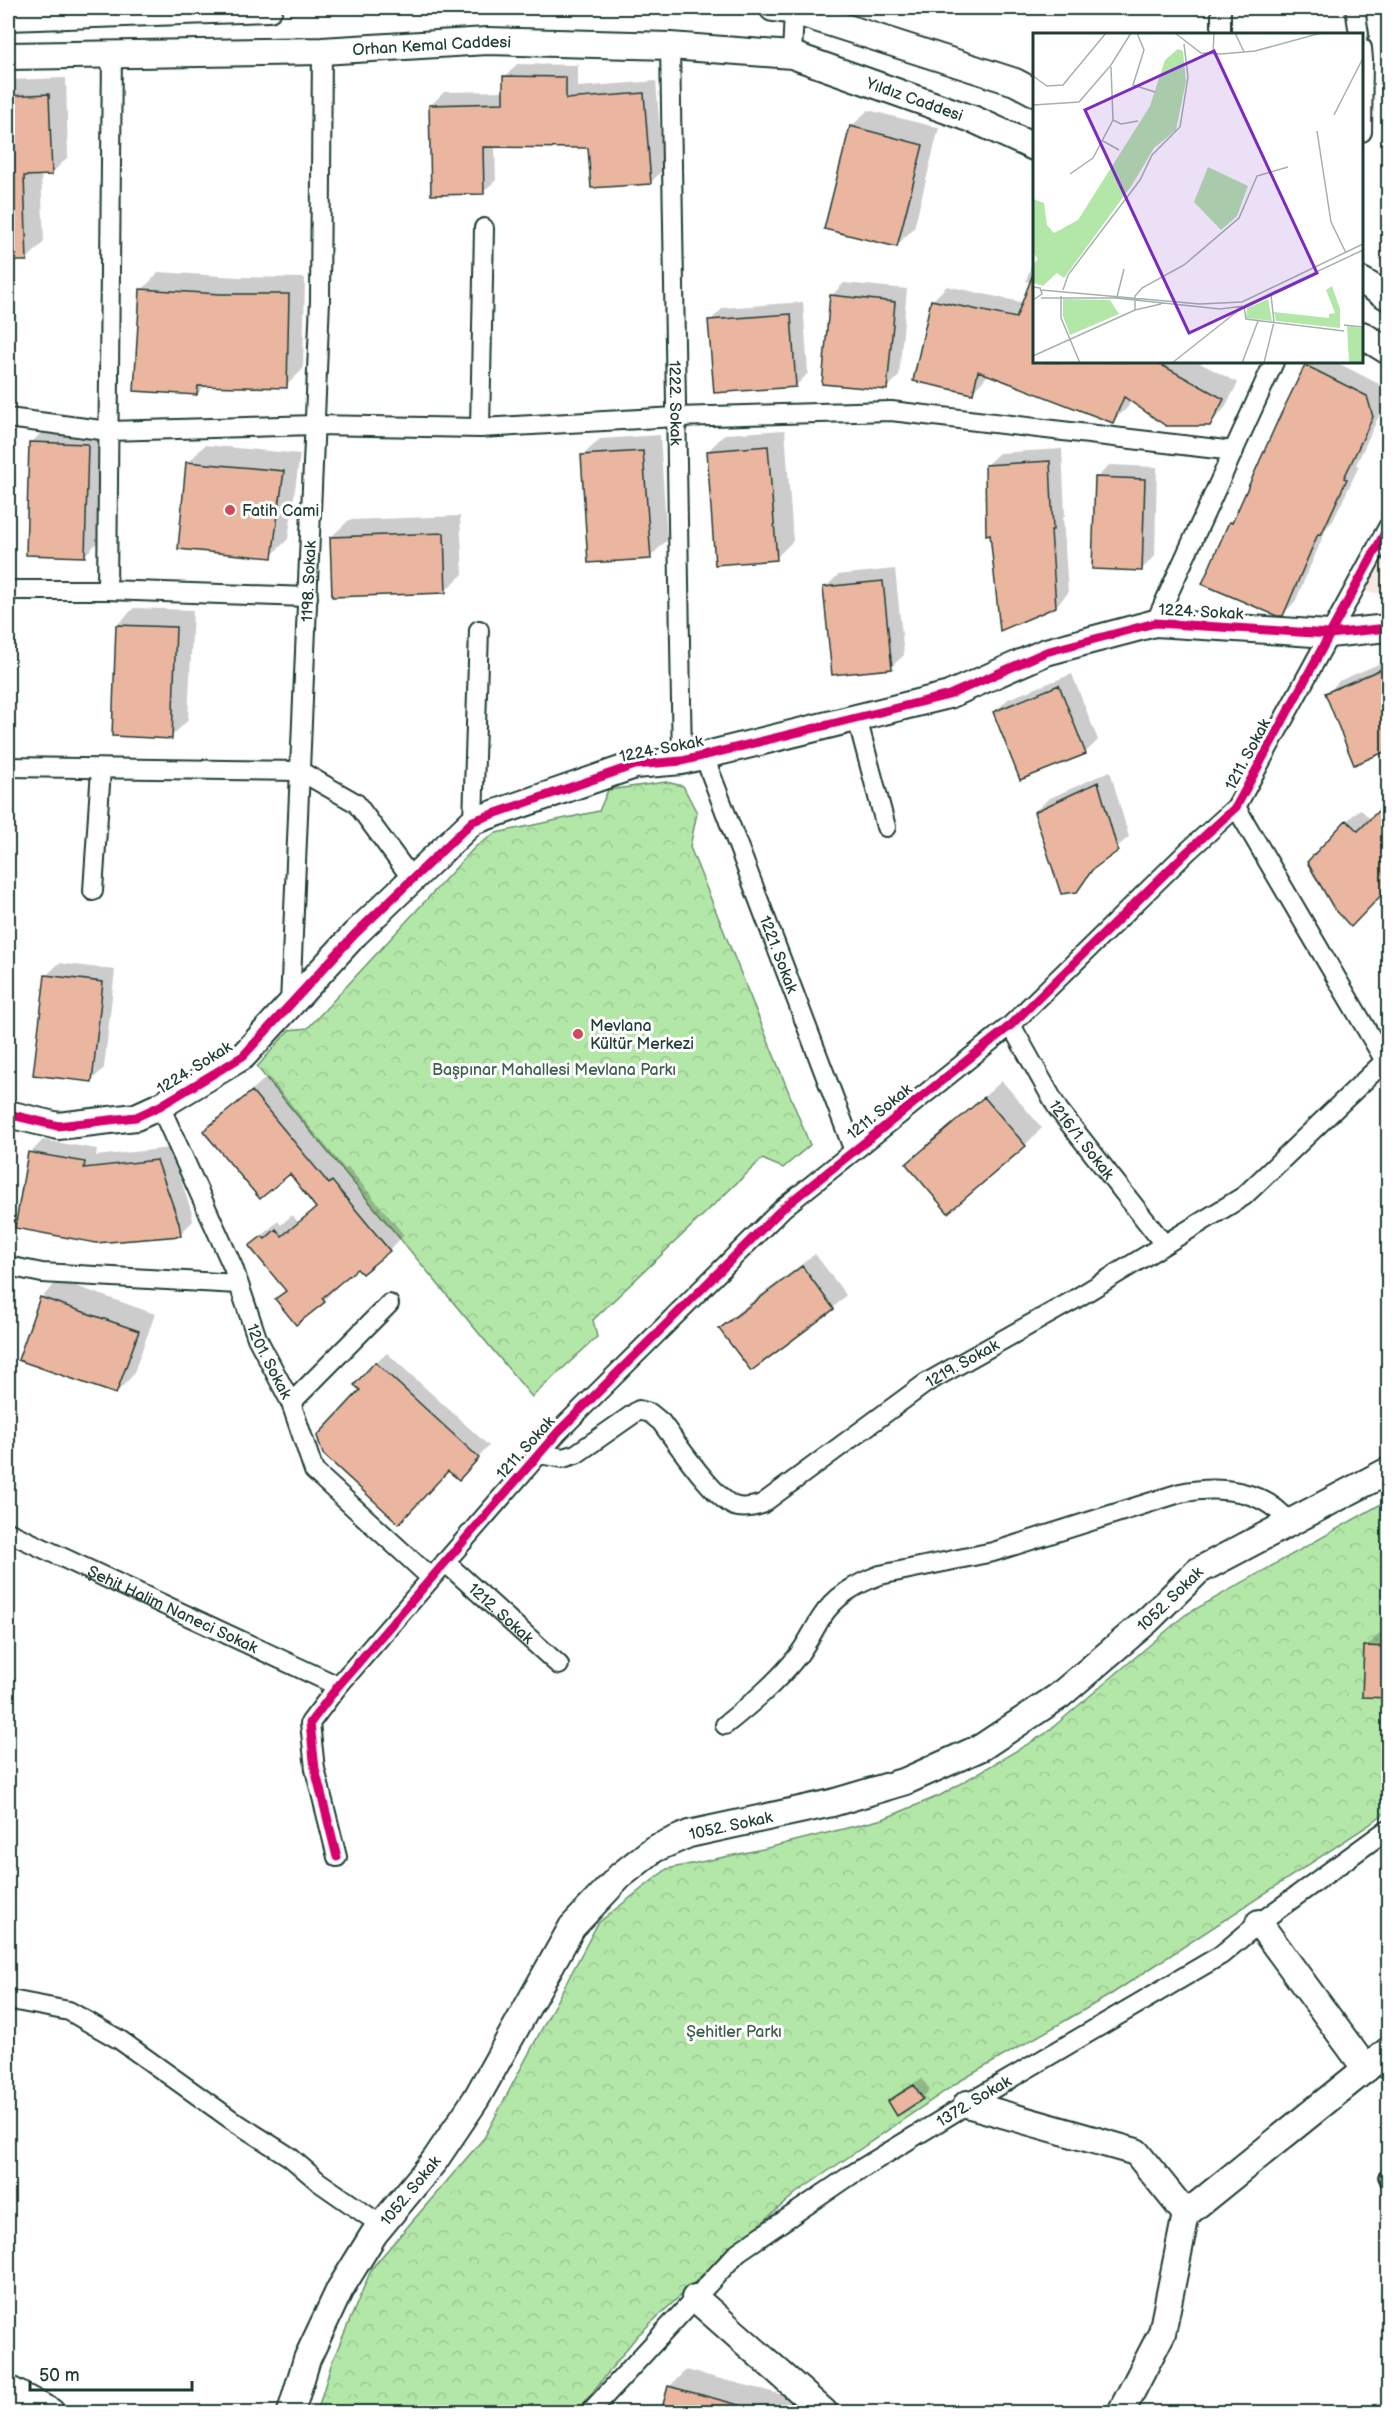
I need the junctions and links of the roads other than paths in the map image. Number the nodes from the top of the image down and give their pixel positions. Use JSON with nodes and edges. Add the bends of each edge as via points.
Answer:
{"nodes":[{"id":1,"x":269,"y":8,"type":"edge"},
{"id":2,"x":793,"y":8,"type":"edge"},
{"id":3,"x":1221,"y":8,"type":"edge"},
{"id":4,"x":1355,"y":8,"type":"edge"},
{"id":5,"x":8,"y":17,"type":"edge"},
{"id":6,"x":1221,"y":33,"type":"edge"},
{"id":7,"x":1359,"y":33,"type":"edge"},
{"id":8,"x":670,"y":46,"type":"junction"},
{"id":9,"x":322,"y":51,"type":"junction"},
{"id":10,"x":112,"y":54,"type":"junction"},
{"id":11,"x":1363,"y":54,"type":"edge"},
{"id":12,"x":792,"y":55,"type":"junction"},
{"id":13,"x":8,"y":56,"type":"edge"},
{"id":14,"x":1033,"y":91,"type":"edge"},
{"id":15,"x":1363,"y":96,"type":"edge"},
{"id":16,"x":1033,"y":146,"type":"edge"},
{"id":17,"x":484,"y":228,"type":"dead end"},
{"id":18,"x":1363,"y":282,"type":"edge"},
{"id":19,"x":1389,"y":297,"type":"edge"},
{"id":20,"x":1363,"y":335,"type":"edge"},
{"id":21,"x":1389,"y":351,"type":"edge"},
{"id":22,"x":1274,"y":363,"type":"edge"},
{"id":23,"x":676,"y":417,"type":"junction"},
{"id":24,"x":8,"y":418,"type":"edge"},
{"id":25,"x":315,"y":425,"type":"junction"},
{"id":26,"x":480,"y":428,"type":"junction"},
{"id":27,"x":109,"y":431,"type":"junction"},
{"id":28,"x":1234,"y":451,"type":"junction"},
{"id":29,"x":1389,"y":527,"type":"edge"},
{"id":30,"x":8,"y":590,"type":"edge"},
{"id":31,"x":107,"y":590,"type":"junction"},
{"id":32,"x":308,"y":597,"type":"junction"},
{"id":33,"x":1155,"y":622,"type":"junction"},
{"id":34,"x":1389,"y":628,"type":"edge"},
{"id":35,"x":479,"y":630,"type":"dead end"},
{"id":36,"x":1329,"y":634,"type":"junction"},
{"id":37,"x":857,"y":718,"type":"junction"},
{"id":38,"x":693,"y":758,"type":"junction"},
{"id":39,"x":8,"y":767,"type":"edge"},
{"id":40,"x":101,"y":769,"type":"junction"},
{"id":41,"x":300,"y":771,"type":"junction"},
{"id":42,"x":1236,"y":807,"type":"junction"},
{"id":43,"x":473,"y":821,"type":"junction"},
{"id":44,"x":886,"y":826,"type":"dead end"},
{"id":45,"x":412,"y":879,"type":"junction"},
{"id":46,"x":93,"y":891,"type":"dead end"},
{"id":47,"x":290,"y":1004,"type":"junction"},
{"id":48,"x":1011,"y":1025,"type":"junction"},
{"id":49,"x":1387,"y":1060,"type":"edge"},
{"id":50,"x":160,"y":1106,"type":"junction"},
{"id":51,"x":8,"y":1114,"type":"edge"},
{"id":52,"x":854,"y":1151,"type":"junction"},
{"id":53,"x":1164,"y":1245,"type":"junction"},
{"id":54,"x":8,"y":1266,"type":"edge"},
{"id":55,"x":238,"y":1284,"type":"junction"},
{"id":56,"x":389,"y":1304,"type":"dead end"},
{"id":57,"x":291,"y":1403,"type":"junction"},
{"id":58,"x":539,"y":1454,"type":"junction"},
{"id":59,"x":1389,"y":1471,"type":"edge"},
{"id":60,"x":1290,"y":1523,"type":"junction"},
{"id":61,"x":8,"y":1532,"type":"edge"},
{"id":62,"x":445,"y":1562,"type":"junction"},
{"id":63,"x":431,"y":1578,"type":"junction"},
{"id":64,"x":559,"y":1665,"type":"dead end"},
{"id":65,"x":338,"y":1686,"type":"junction"},
{"id":66,"x":726,"y":1725,"type":"dead end"},
{"id":67,"x":1389,"y":1829,"type":"edge"},
{"id":68,"x":338,"y":1857,"type":"dead end"},
{"id":69,"x":1259,"y":1923,"type":"junction"},
{"id":70,"x":8,"y":2003,"type":"edge"},
{"id":71,"x":1389,"y":2051,"type":"edge"},
{"id":72,"x":1366,"y":2069,"type":"junction"},
{"id":73,"x":967,"y":2104,"type":"junction"},
{"id":74,"x":1186,"y":2214,"type":"junction"},
{"id":75,"x":381,"y":2225,"type":"junction"},
{"id":76,"x":694,"y":2298,"type":"junction"},
{"id":77,"x":12,"y":2399,"type":"edge"},
{"id":78,"x":51,"y":2412,"type":"edge"},
{"id":79,"x":291,"y":2412,"type":"edge"},
{"id":80,"x":590,"y":2412,"type":"edge"},
{"id":81,"x":824,"y":2412,"type":"edge"},
{"id":82,"x":1121,"y":2412,"type":"edge"}],
"edges":[{"from":1,"to":5,"type":"street"},
{"from":2,"to":12,"type":"street"},
{"from":2,"to":14,"type":"street"},
{"from":3,"to":6,"type":"street"},
{"from":4,"to":7,"type":"street"},
{"from":8,"to":9,"type":"street","name":"Orhan Kemal Caddesi","via":[[486,41]]},
{"from":8,"to":12,"type":"street","name":"Orhan Kemal Caddesi"},
{"from":8,"to":23,"type":"street","name":"1222. Sokak"},
{"from":9,"to":10,"type":"street","name":"Orhan Kemal Caddesi"},
{"from":9,"to":25,"type":"street","name":"1198. Sokak"},
{"from":10,"to":13,"type":"street","name":"Orhan Kemal Caddesi"},
{"from":10,"to":27,"type":"street"},
{"from":11,"to":15,"type":"street"},
{"from":12,"to":16,"type":"street","name":"Yıldız Caddesi","via":[[975,120]]},
{"from":17,"to":26,"type":"street"},
{"from":18,"to":19,"type":"street"},
{"from":20,"to":21,"type":"street"},
{"from":22,"to":28,"type":"street"},
{"from":23,"to":26,"type":"street"},
{"from":23,"to":28,"type":"street","via":[[891,411]]},
{"from":23,"to":38,"type":"street","name":"1222. Sokak"},
{"from":24,"to":27,"type":"street"},
{"from":25,"to":26,"type":"street"},
{"from":25,"to":27,"type":"street"},
{"from":25,"to":32,"type":"street","name":"1198. Sokak"},
{"from":27,"to":31,"type":"street"},
{"from":28,"to":33,"type":"street"},
{"from":29,"to":36,"type":"street","name":"1211. Sokak"},
{"from":30,"to":31,"type":"street"},
{"from":31,"to":32,"type":"street"},
{"from":32,"to":41,"type":"street","name":"1198. Sokak"},
{"from":33,"to":36,"type":"street","name":"1224. Sokak"},
{"from":33,"to":37,"type":"street","name":"1224. Sokak","via":[[1046,652],[949,696]]},
{"from":34,"to":36,"type":"street","name":"1224. Sokak"},
{"from":35,"to":43,"type":"street"},
{"from":36,"to":42,"type":"street","name":"1211. Sokak"},
{"from":37,"to":38,"type":"street","name":"1224. Sokak"},
{"from":37,"to":44,"type":"street"},
{"from":38,"to":43,"type":"street","name":"1224. Sokak","via":[[635,765]]},
{"from":38,"to":52,"type":"street","name":"1221. Sokak"},
{"from":39,"to":40,"type":"street"},
{"from":40,"to":41,"type":"street"},
{"from":40,"to":46,"type":"street"},
{"from":41,"to":45,"type":"street","via":[[356,803]]},
{"from":41,"to":47,"type":"street","name":"1198. Sokak"},
{"from":42,"to":48,"type":"street","name":"1211. Sokak"},
{"from":42,"to":49,"type":"street"},
{"from":43,"to":45,"type":"street","name":"1224. Sokak"},
{"from":45,"to":47,"type":"street","name":"1224. Sokak"},
{"from":47,"to":50,"type":"street","name":"1224. Sokak","via":[[243,1056]]},
{"from":48,"to":52,"type":"street","name":"1211. Sokak"},
{"from":48,"to":53,"type":"street","name":"1216/1. Sokak","via":[[1058,1109]]},
{"from":49,"to":53,"type":"street","name":"1219. Sokak","via":[[1244,1196]]},
{"from":50,"to":51,"type":"street","name":"1224. Sokak","via":[[136,1117],[58,1126]]},
{"from":50,"to":55,"type":"street","name":"1201. Sokak"},
{"from":52,"to":58,"type":"street","name":"1211. Sokak","via":[[783,1208]]},
{"from":53,"to":58,"type":"street","name":"1219. Sokak","via":[[926,1383],[762,1504],[751,1508],[736,1507],[720,1498],[661,1422],[639,1410],[576,1454],[563,1458]]},
{"from":54,"to":55,"type":"street","via":[[42,1273]]},
{"from":55,"to":57,"type":"street","name":"1201. Sokak","via":[[257,1338]]},
{"from":56,"to":57,"type":"street"},
{"from":57,"to":63,"type":"street","name":"1201. Sokak","via":[[315,1471]]},
{"from":58,"to":62,"type":"street","name":"1211. Sokak"},
{"from":59,"to":60,"type":"street","name":"1052. Sokak"},
{"from":60,"to":66,"type":"street","via":[[1277,1508],[1258,1497],[1227,1490],[1195,1490],[993,1552],[880,1575],[848,1590],[834,1602],[798,1656],[763,1694]]},
{"from":60,"to":75,"type":"street","name":"1052. Sokak","via":[[1198,1571],[1148,1620],[1059,1696],[982,1747],[896,1784],[832,1803],[689,1834],[654,1849],[620,1875],[573,1927],[476,2099],[435,2160]]},
{"from":61,"to":65,"type":"street","name":"Şehit Halim Naneci Sokak"},
{"from":62,"to":63,"type":"street","name":"1211. Sokak"},
{"from":62,"to":64,"type":"street","name":"1212. Sokak"},
{"from":63,"to":65,"type":"street","name":"1211. Sokak"},
{"from":65,"to":68,"type":"street","name":"1211. Sokak","via":[[310,1723],[315,1769]]},
{"from":67,"to":69,"type":"street","name":"1372. Sokak"},
{"from":69,"to":72,"type":"street"},
{"from":69,"to":73,"type":"street","name":"1372. Sokak","via":[[1221,1955]]},
{"from":70,"to":75,"type":"street","via":[[11,2000],[69,2011],[120,2040]]},
{"from":71,"to":72,"type":"street"},
{"from":72,"to":74,"type":"street"},
{"from":73,"to":74,"type":"street","via":[[1136,2152]]},
{"from":73,"to":76,"type":"street","name":"1372. Sokak","via":[[851,2175],[738,2252]]},
{"from":74,"to":82,"type":"street","via":[[1162,2333]]},
{"from":75,"to":79,"type":"street","name":"1052. Sokak","via":[[340,2289],[307,2359]]},
{"from":76,"to":80,"type":"street","name":"1372. Sokak"},
{"from":76,"to":81,"type":"street"},
{"from":77,"to":78,"type":"street"}]}
